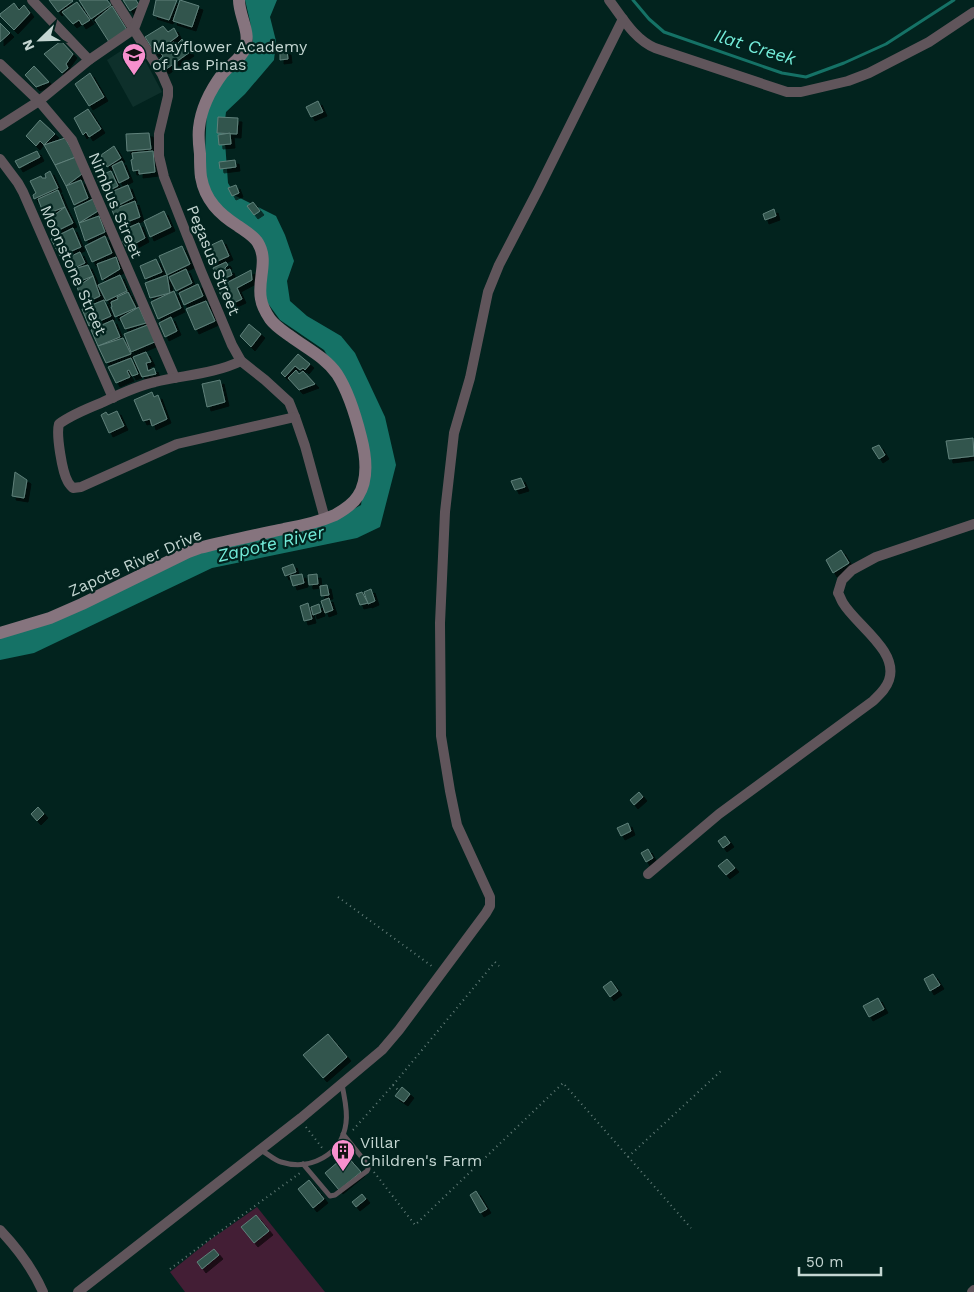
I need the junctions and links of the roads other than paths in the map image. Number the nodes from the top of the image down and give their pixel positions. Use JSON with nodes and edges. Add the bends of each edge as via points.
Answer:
{"nodes":[{"id":1,"x":32,"y":0,"type":"edge"},
{"id":2,"x":116,"y":0,"type":"edge"},
{"id":3,"x":145,"y":0,"type":"edge"},
{"id":4,"x":239,"y":0,"type":"edge"},
{"id":5,"x":609,"y":0,"type":"edge"},
{"id":6,"x":974,"y":12,"type":"edge"},
{"id":7,"x":624,"y":19,"type":"junction"},
{"id":8,"x":134,"y":29,"type":"junction"},
{"id":9,"x":89,"y":60,"type":"junction"},
{"id":10,"x":0,"y":64,"type":"edge"},
{"id":11,"x":39,"y":101,"type":"junction"},
{"id":12,"x":0,"y":126,"type":"edge"},
{"id":13,"x":0,"y":160,"type":"edge"},
{"id":14,"x":241,"y":361,"type":"junction"},
{"id":15,"x":175,"y":378,"type":"junction"},
{"id":16,"x":113,"y":398,"type":"junction"},
{"id":17,"x":295,"y":416,"type":"junction"},
{"id":18,"x":326,"y":519,"type":"junction"},
{"id":19,"x":974,"y":524,"type":"edge"},
{"id":20,"x":0,"y":633,"type":"edge"},
{"id":21,"x":648,"y":874,"type":"dead end"},
{"id":22,"x":342,"y":1084,"type":"junction"},
{"id":23,"x":345,"y":1135,"type":"junction"},
{"id":24,"x":261,"y":1150,"type":"junction"},
{"id":25,"x":305,"y":1166,"type":"junction"},
{"id":26,"x":0,"y":1230,"type":"edge"},
{"id":27,"x":43,"y":1292,"type":"edge"},
{"id":28,"x":78,"y":1292,"type":"edge"}],
"edges":[{"from":1,"to":9,"type":"street"},
{"from":2,"to":8,"type":"street","name":"Pegasus Street"},
{"from":3,"to":8,"type":"street"},
{"from":4,"to":18,"type":"main road","name":"Zapote River Drive","via":[[246,30],[245,50],[214,85],[201,116],[201,176],[209,200],[218,211],[258,242],[263,254],[260,287],[265,311],[272,322],[323,359],[337,374],[356,420],[366,452],[363,486],[352,503]]},
{"from":5,"to":7,"type":"street"},
{"from":6,"to":7,"type":"street","via":[[929,42],[869,72],[842,83],[794,93],[655,48],[638,37]]},
{"from":7,"to":22,"type":"street","via":[[499,265],[488,292],[470,378],[454,432],[445,512],[440,614],[441,736],[458,825],[490,897],[490,906],[382,1050]]},
{"from":8,"to":9,"type":"street"},
{"from":8,"to":14,"type":"street","name":"Pegasus Street","via":[[168,88],[158,145],[164,177]]},
{"from":9,"to":11,"type":"street"},
{"from":10,"to":11,"type":"street","name":"Nimbus Street"},
{"from":11,"to":12,"type":"street"},
{"from":11,"to":15,"type":"street","name":"Nimbus Street","via":[[72,140]]},
{"from":13,"to":16,"type":"street","name":"Moonstone Street","via":[[24,192]]},
{"from":14,"to":15,"type":"street","via":[[228,367]]},
{"from":14,"to":17,"type":"street","name":"Pegasus Street","via":[[278,390]]},
{"from":15,"to":16,"type":"street","via":[[136,387]]},
{"from":16,"to":17,"type":"street","via":[[59,424],[64,473],[73,488],[92,483],[177,444]]},
{"from":17,"to":18,"type":"street","name":"Pegasus Street"},
{"from":18,"to":20,"type":"main road","name":"Zapote River Drive","via":[[199,548],[50,618]]},
{"from":19,"to":21,"type":"street","via":[[876,557],[852,570],[842,580],[838,593],[844,604],[882,647],[890,663],[890,678],[884,691],[719,814]]},
{"from":22,"to":23,"type":"lane","via":[[346,1109]]},
{"from":22,"to":24,"type":"street"},
{"from":23,"to":25,"type":"lane","via":[[328,1154]]},
{"from":23,"to":25,"type":"lane","via":[[368,1165],[367,1170],[333,1196]]},
{"from":24,"to":25,"type":"lane","via":[[281,1162]]},
{"from":24,"to":28,"type":"street"},
{"from":26,"to":27,"type":"street","via":[[25,1260]]}]}
